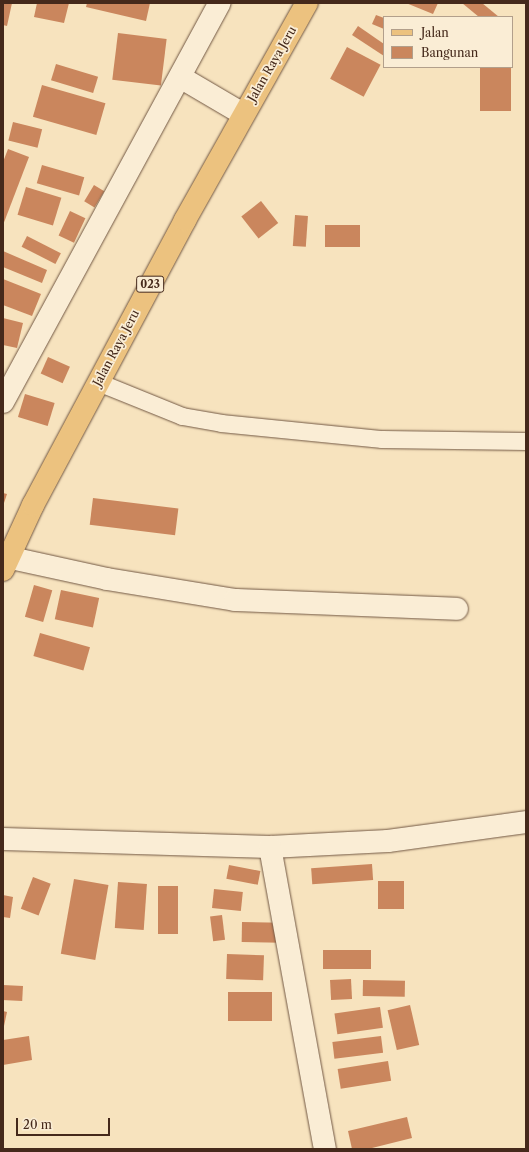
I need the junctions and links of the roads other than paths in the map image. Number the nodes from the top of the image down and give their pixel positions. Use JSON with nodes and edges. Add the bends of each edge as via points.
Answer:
{"nodes":[{"id":1,"x":220,"y":3,"type":"edge"},
{"id":2,"x":307,"y":3,"type":"edge"},
{"id":3,"x":180,"y":77,"type":"junction"},
{"id":4,"x":243,"y":114,"type":"junction"},
{"id":5,"x":98,"y":382,"type":"junction"},
{"id":6,"x":3,"y":402,"type":"edge"},
{"id":7,"x":526,"y":441,"type":"edge"},
{"id":8,"x":7,"y":564,"type":"edge"},
{"id":9,"x":457,"y":609,"type":"dead end"},
{"id":10,"x":526,"y":822,"type":"edge"},
{"id":11,"x":3,"y":839,"type":"edge"},
{"id":12,"x":270,"y":847,"type":"junction"},
{"id":13,"x":325,"y":1149,"type":"edge"}],
"edges":[{"from":1,"to":3,"type":"street"},
{"from":2,"to":4,"type":"main road","name":"Jalan Raya Jeru","number":"023"},
{"from":3,"to":4,"type":"street"},
{"from":3,"to":6,"type":"street"},
{"from":4,"to":5,"type":"main road","name":"Jalan Raya Jeru","number":"023"},
{"from":5,"to":7,"type":"lane","via":[[182,416],[221,423],[382,439]]},
{"from":5,"to":8,"type":"main road","name":"Jalan Raya Jeru","number":"023","via":[[33,505]]},
{"from":8,"to":9,"type":"street","via":[[235,600]]},
{"from":10,"to":12,"type":"street","via":[[388,841]]},
{"from":11,"to":12,"type":"street"},
{"from":12,"to":13,"type":"street"}]}
